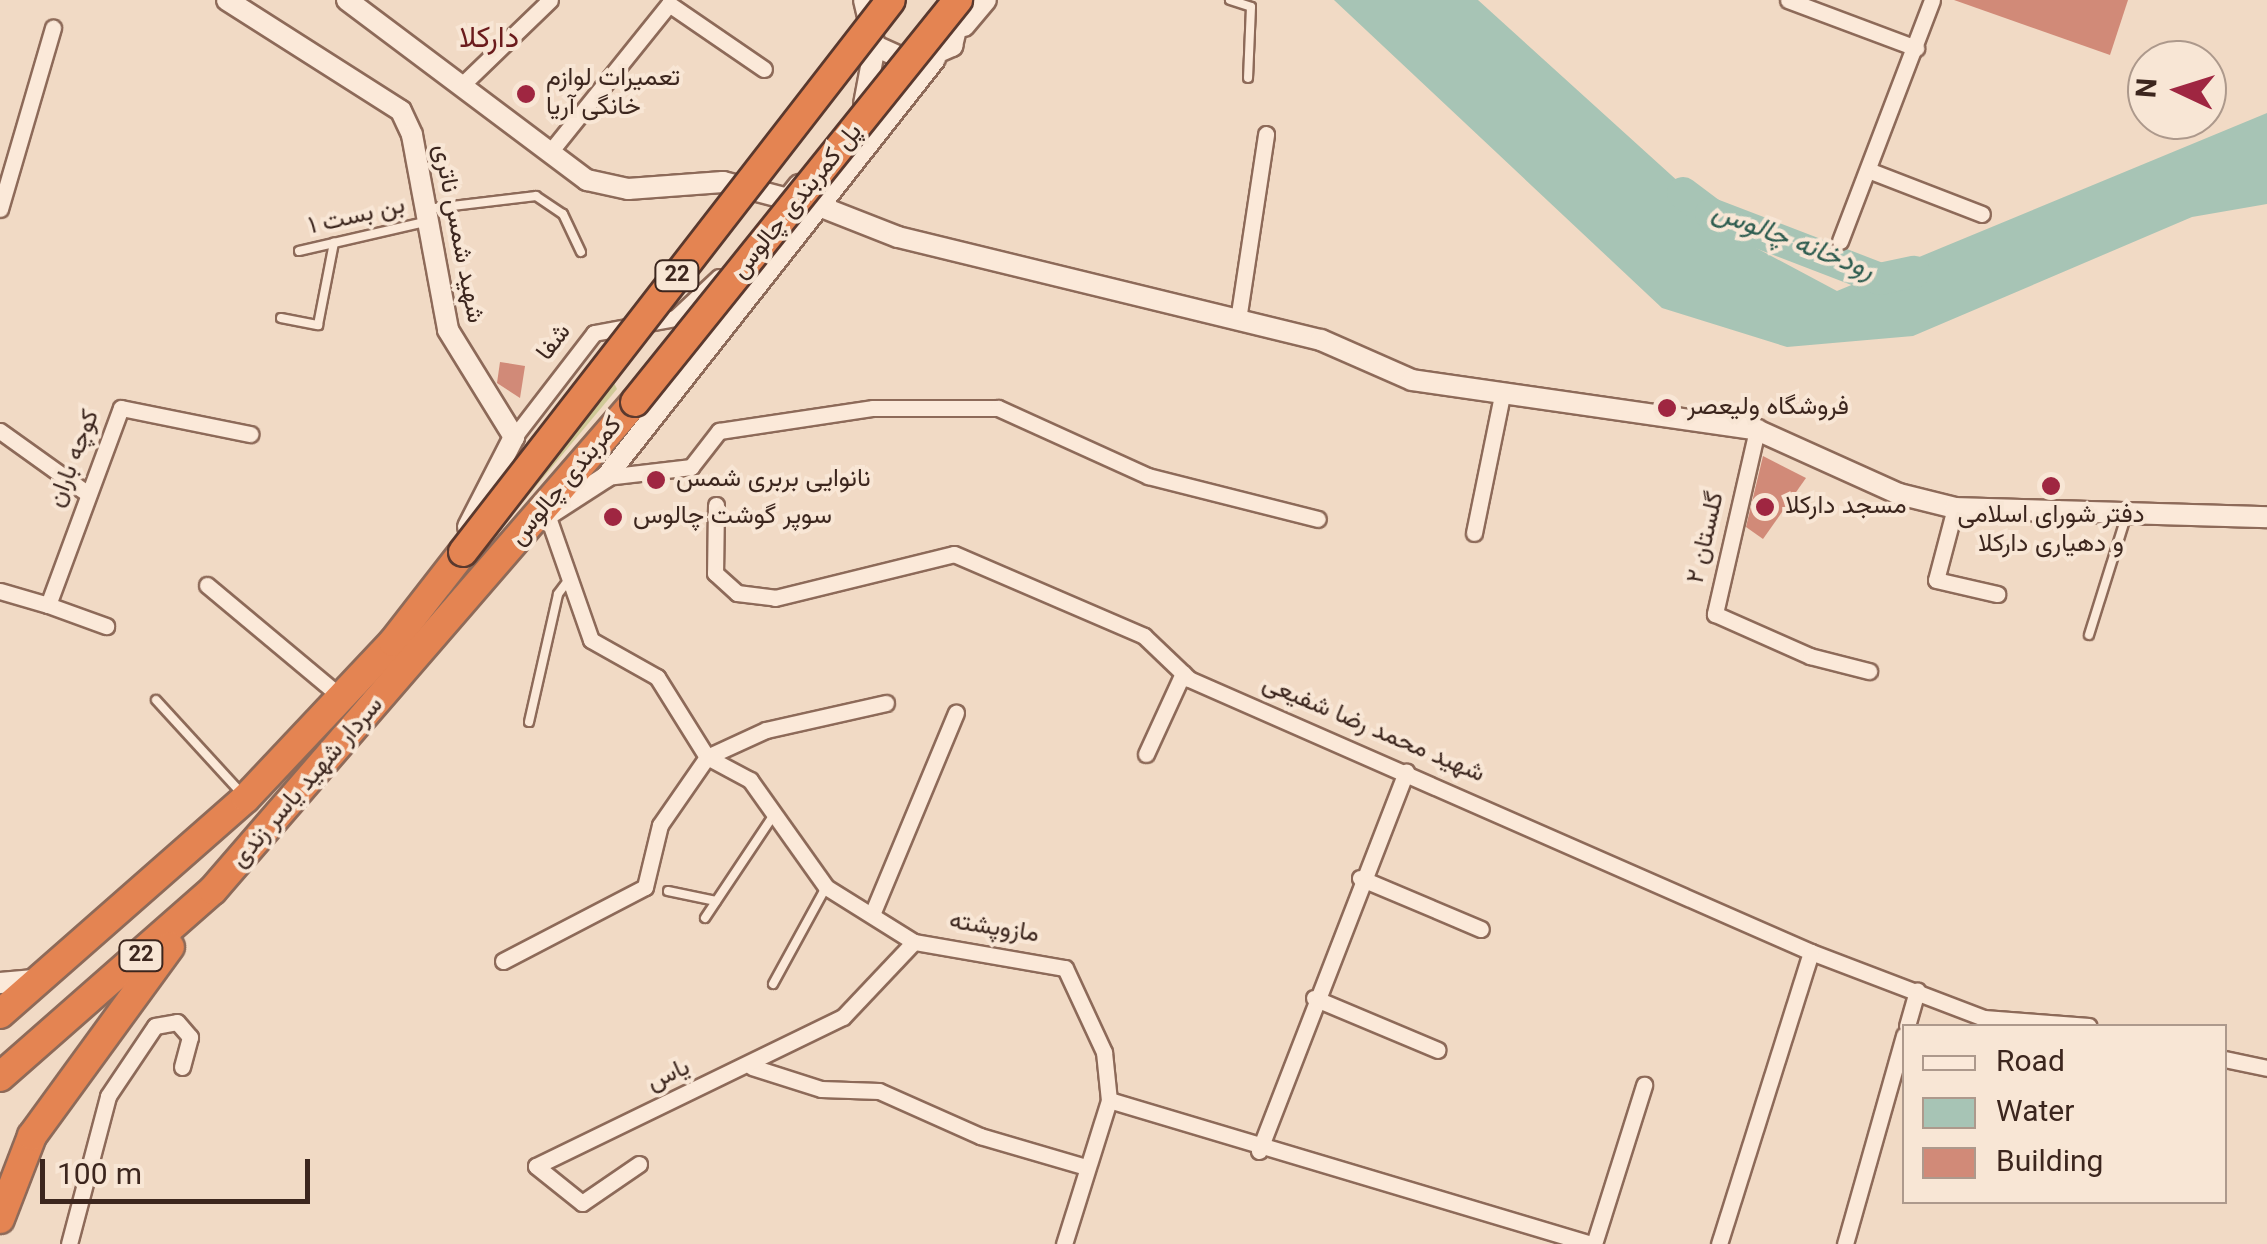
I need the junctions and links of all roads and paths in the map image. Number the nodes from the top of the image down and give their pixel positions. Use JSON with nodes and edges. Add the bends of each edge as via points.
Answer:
{"nodes":[{"id":1,"x":227,"y":0,"type":"edge"},
{"id":2,"x":347,"y":0,"type":"edge"},
{"id":3,"x":550,"y":0,"type":"edge"},
{"id":4,"x":891,"y":0,"type":"edge"},
{"id":5,"x":986,"y":0,"type":"edge"},
{"id":6,"x":1230,"y":0,"type":"edge"},
{"id":7,"x":1788,"y":0,"type":"edge"},
{"id":8,"x":1932,"y":0,"type":"edge"},
{"id":9,"x":862,"y":2,"type":"edge"},
{"id":10,"x":961,"y":9,"type":"edge"},
{"id":11,"x":53,"y":28,"type":"dead end"},
{"id":12,"x":875,"y":46,"type":"junction"},
{"id":13,"x":1916,"y":48,"type":"junction"},
{"id":14,"x":935,"y":59,"type":"junction"},
{"id":15,"x":764,"y":69,"type":"dead end"},
{"id":16,"x":1248,"y":78,"type":"dead end"},
{"id":17,"x":465,"y":82,"type":"junction"},
{"id":18,"x":872,"y":94,"type":"junction"},
{"id":19,"x":896,"y":117,"type":"junction"},
{"id":20,"x":1266,"y":134,"type":"dead end"},
{"id":21,"x":550,"y":152,"type":"junction"},
{"id":22,"x":1868,"y":170,"type":"junction"},
{"id":23,"x":788,"y":199,"type":"junction"},
{"id":24,"x":824,"y":208,"type":"junction"},
{"id":25,"x":0,"y":210,"type":"edge"},
{"id":26,"x":1982,"y":214,"type":"dead end"},
{"id":27,"x":424,"y":216,"type":"junction"},
{"id":28,"x":1840,"y":241,"type":"dead end"},
{"id":29,"x":334,"y":243,"type":"junction"},
{"id":30,"x":300,"y":251,"type":"dead end"},
{"id":31,"x":581,"y":252,"type":"dead end"},
{"id":32,"x":281,"y":318,"type":"dead end"},
{"id":33,"x":1238,"y":320,"type":"junction"},
{"id":34,"x":1502,"y":395,"type":"junction"},
{"id":35,"x":635,"y":402,"type":"joint"},
{"id":36,"x":1757,"y":430,"type":"junction"},
{"id":37,"x":0,"y":431,"type":"edge"},
{"id":38,"x":250,"y":434,"type":"dead end"},
{"id":39,"x":514,"y":437,"type":"junction"},
{"id":40,"x":606,"y":478,"type":"junction"},
{"id":41,"x":88,"y":494,"type":"junction"},
{"id":42,"x":716,"y":505,"type":"dead end"},
{"id":43,"x":1955,"y":508,"type":"junction"},
{"id":44,"x":2128,"y":510,"type":"junction"},
{"id":45,"x":2267,"y":517,"type":"edge"},
{"id":46,"x":1318,"y":520,"type":"dead end"},
{"id":47,"x":542,"y":522,"type":"junction"},
{"id":48,"x":1474,"y":533,"type":"dead end"},
{"id":49,"x":500,"y":562,"type":"junction"},
{"id":50,"x":573,"y":574,"type":"junction"},
{"id":51,"x":207,"y":585,"type":"dead end"},
{"id":52,"x":0,"y":591,"type":"edge"},
{"id":53,"x":1997,"y":594,"type":"dead end"},
{"id":54,"x":48,"y":605,"type":"junction"},
{"id":55,"x":106,"y":626,"type":"dead end"},
{"id":56,"x":2089,"y":635,"type":"dead end"},
{"id":57,"x":393,"y":642,"type":"junction"},
{"id":58,"x":1869,"y":671,"type":"dead end"},
{"id":59,"x":1184,"y":672,"type":"junction"},
{"id":60,"x":342,"y":697,"type":"junction"},
{"id":61,"x":156,"y":700,"type":"dead end"},
{"id":62,"x":886,"y":703,"type":"dead end"},
{"id":63,"x":956,"y":712,"type":"dead end"},
{"id":64,"x":529,"y":722,"type":"dead end"},
{"id":65,"x":1146,"y":754,"type":"dead end"},
{"id":66,"x":707,"y":757,"type":"junction"},
{"id":67,"x":1406,"y":772,"type":"junction"},
{"id":68,"x":246,"y":798,"type":"junction"},
{"id":69,"x":771,"y":819,"type":"junction"},
{"id":70,"x":273,"y":824,"type":"junction"},
{"id":71,"x":1360,"y":878,"type":"junction"},
{"id":72,"x":826,"y":888,"type":"junction"},
{"id":73,"x":212,"y":890,"type":"junction"},
{"id":74,"x":668,"y":891,"type":"dead end"},
{"id":75,"x":716,"y":902,"type":"junction"},
{"id":76,"x":872,"y":912,"type":"junction"},
{"id":77,"x":705,"y":918,"type":"dead end"},
{"id":78,"x":1481,"y":929,"type":"dead end"},
{"id":79,"x":914,"y":942,"type":"junction"},
{"id":80,"x":1811,"y":952,"type":"junction"},
{"id":81,"x":503,"y":961,"type":"dead end"},
{"id":82,"x":43,"y":978,"type":"junction"},
{"id":83,"x":0,"y":982,"type":"edge"},
{"id":84,"x":772,"y":984,"type":"dead end"},
{"id":85,"x":1918,"y":990,"type":"junction"},
{"id":86,"x":1314,"y":998,"type":"junction"},
{"id":87,"x":0,"y":1014,"type":"edge"},
{"id":88,"x":1908,"y":1024,"type":"edge"},
{"id":89,"x":2063,"y":1024,"type":"edge"},
{"id":90,"x":1902,"y":1042,"type":"edge"},
{"id":91,"x":1438,"y":1050,"type":"dead end"},
{"id":92,"x":2227,"y":1060,"type":"edge"},
{"id":93,"x":182,"y":1067,"type":"dead end"},
{"id":94,"x":752,"y":1067,"type":"junction"},
{"id":95,"x":2267,"y":1068,"type":"edge"},
{"id":96,"x":0,"y":1078,"type":"edge"},
{"id":97,"x":1644,"y":1085,"type":"dead end"},
{"id":98,"x":1109,"y":1100,"type":"junction"},
{"id":99,"x":1259,"y":1150,"type":"junction"},
{"id":100,"x":639,"y":1164,"type":"dead end"},
{"id":101,"x":1086,"y":1167,"type":"junction"},
{"id":102,"x":0,"y":1219,"type":"edge"},
{"id":103,"x":69,"y":1244,"type":"edge"},
{"id":104,"x":1064,"y":1244,"type":"edge"},
{"id":105,"x":1592,"y":1244,"type":"edge"},
{"id":106,"x":1719,"y":1244,"type":"edge"},
{"id":107,"x":1845,"y":1244,"type":"edge"}],
"edges":[{"from":1,"to":27,"type":"street","name":"شهید شمس ناتری","via":[[401,111]]},
{"from":2,"to":17,"type":"street"},
{"from":3,"to":17,"type":"street"},
{"from":4,"to":57,"type":"highway","name":"سردار شهید یاسر زندی","number":"22","bridge":true},
{"from":5,"to":10,"type":"street"},
{"from":6,"to":16,"type":"lane","via":[[1251,7]]},
{"from":7,"to":13,"type":"street"},
{"from":8,"to":13,"type":"street"},
{"from":9,"to":12,"type":"street"},
{"from":10,"to":14,"type":"street"},
{"from":10,"to":35,"type":"highway","name":"پل کمربندی چالوس","number":"22","bridge":true},
{"from":11,"to":25,"type":"street"},
{"from":12,"to":14,"type":"street","via":[[903,61]]},
{"from":12,"to":18,"type":"street"},
{"from":13,"to":22,"type":"street"},
{"from":14,"to":19,"type":"street"},
{"from":15,"to":21,"type":"street","via":[[669,4]]},
{"from":17,"to":21,"type":"street"},
{"from":18,"to":19,"type":"street","via":[[894,96]]},
{"from":18,"to":23,"type":"street"},
{"from":19,"to":24,"type":"street"},
{"from":20,"to":33,"type":"street"},
{"from":21,"to":23,"type":"street","via":[[588,180],[628,190],[723,182]]},
{"from":22,"to":26,"type":"street"},
{"from":22,"to":28,"type":"street"},
{"from":23,"to":39,"type":"street","name":"شفا","via":[[688,312],[594,332]]},
{"from":24,"to":33,"type":"street","via":[[898,238]]},
{"from":24,"to":40,"type":"street"},
{"from":27,"to":29,"type":"lane","name":"بن بست ۱"},
{"from":27,"to":31,"type":"lane","name":"بن بست ۱","via":[[536,196],[563,214]]},
{"from":27,"to":39,"type":"street","name":"شهید شمس ناتری","via":[[448,330]]},
{"from":29,"to":30,"type":"lane","name":"بن بست ۱"},
{"from":29,"to":32,"type":"lane","via":[[318,325]]},
{"from":33,"to":34,"type":"street","via":[[1321,340],[1412,380]]},
{"from":34,"to":36,"type":"street"},
{"from":34,"to":48,"type":"street"},
{"from":35,"to":47,"type":"highway","name":"کمربندی چالوس","number":"22"},
{"from":36,"to":43,"type":"street","via":[[1884,488]]},
{"from":36,"to":58,"type":"street","name":"گلستان ۲","via":[[1715,614],[1810,656]]},
{"from":37,"to":41,"type":"street"},
{"from":38,"to":41,"type":"street","name":"کوچه باران","via":[[121,408]]},
{"from":39,"to":57,"type":"street"},
{"from":40,"to":46,"type":"street","via":[[692,466],[719,430],[874,408],[998,408],[1148,476]]},
{"from":40,"to":47,"type":"street"},
{"from":41,"to":54,"type":"street","name":"کوچه باران"},
{"from":42,"to":59,"type":"street","name":"شهید محمد رضا شفیعی","via":[[715,574],[737,593],[775,598],[954,554],[1144,636]]},
{"from":43,"to":44,"type":"street"},
{"from":43,"to":53,"type":"street","via":[[1936,580]]},
{"from":44,"to":45,"type":"street"},
{"from":44,"to":56,"type":"lane"},
{"from":47,"to":49,"type":"highway","name":"کمربندی چالوس","number":"22"},
{"from":47,"to":50,"type":"street","name":"مازوپشته"},
{"from":49,"to":57,"type":"highway","name":"سردار شهید یاسر زندی","number":"22","via":[[457,584]]},
{"from":49,"to":70,"type":"highway","name":"سردار شهید یاسر زندی","number":"22"},
{"from":50,"to":64,"type":"lane","via":[[558,594]]},
{"from":50,"to":66,"type":"street","name":"مازوپشته","via":[[591,640],[657,677]]},
{"from":51,"to":60,"type":"street"},
{"from":52,"to":54,"type":"street"},
{"from":54,"to":55,"type":"street"},
{"from":57,"to":60,"type":"highway","name":"سردار شهید یاسر زندی","number":"22"},
{"from":59,"to":65,"type":"street"},
{"from":59,"to":67,"type":"street","name":"شهید محمد رضا شفیعی"},
{"from":60,"to":68,"type":"highway","name":"سردار شهید یاسر زندی","number":"22"},
{"from":61,"to":68,"type":"lane"},
{"from":62,"to":66,"type":"street","via":[[766,730]]},
{"from":63,"to":76,"type":"street"},
{"from":66,"to":69,"type":"street","name":"مازوپشته","via":[[750,780]]},
{"from":66,"to":81,"type":"street","via":[[660,824],[645,887]]},
{"from":67,"to":71,"type":"street"},
{"from":67,"to":80,"type":"street","name":"شهید محمد رضا شفیعی"},
{"from":68,"to":70,"type":"highway"},
{"from":68,"to":82,"type":"highway","name":"سردار شهید یاسر زندی","number":"22"},
{"from":69,"to":72,"type":"street","name":"مازوپشته"},
{"from":69,"to":75,"type":"lane"},
{"from":70,"to":73,"type":"highway","name":"سردار شهید یاسر زندی","number":"22"},
{"from":71,"to":78,"type":"street"},
{"from":71,"to":86,"type":"street"},
{"from":72,"to":76,"type":"street","name":"مازوپشته"},
{"from":72,"to":84,"type":"lane"},
{"from":73,"to":96,"type":"highway","name":"سردار شهید یاسر زندی","number":"22"},
{"from":73,"to":102,"type":"highway","via":[[61,1091]]},
{"from":74,"to":75,"type":"lane"},
{"from":75,"to":77,"type":"lane"},
{"from":76,"to":79,"type":"street","name":"مازوپشته"},
{"from":79,"to":94,"type":"street","name":"یاس","via":[[843,1018]]},
{"from":79,"to":98,"type":"street","name":"مازوپشته","via":[[1065,968],[1104,1052]]},
{"from":80,"to":85,"type":"street","name":"شهید محمد رضا شفیعی"},
{"from":80,"to":106,"type":"street"},
{"from":82,"to":83,"type":"street"},
{"from":82,"to":87,"type":"highway","name":"سردار شهید یاسر زندی","number":"22"},
{"from":85,"to":88,"type":"street"},
{"from":85,"to":89,"type":"street","name":"شهید محمد رضا شفیعی","via":[[1984,1018]]},
{"from":86,"to":91,"type":"street"},
{"from":86,"to":99,"type":"street"},
{"from":90,"to":107,"type":"street"},
{"from":92,"to":95,"type":"street"},
{"from":93,"to":103,"type":"street","via":[[190,1038],[177,1022],[156,1026],[108,1096]]},
{"from":94,"to":100,"type":"street","name":"یاس","via":[[536,1166],[582,1203]]},
{"from":94,"to":101,"type":"street","via":[[821,1088],[879,1091],[980,1136]]},
{"from":97,"to":105,"type":"street"},
{"from":98,"to":99,"type":"street"},
{"from":98,"to":101,"type":"street"},
{"from":99,"to":105,"type":"street"},
{"from":101,"to":104,"type":"street"}]}
